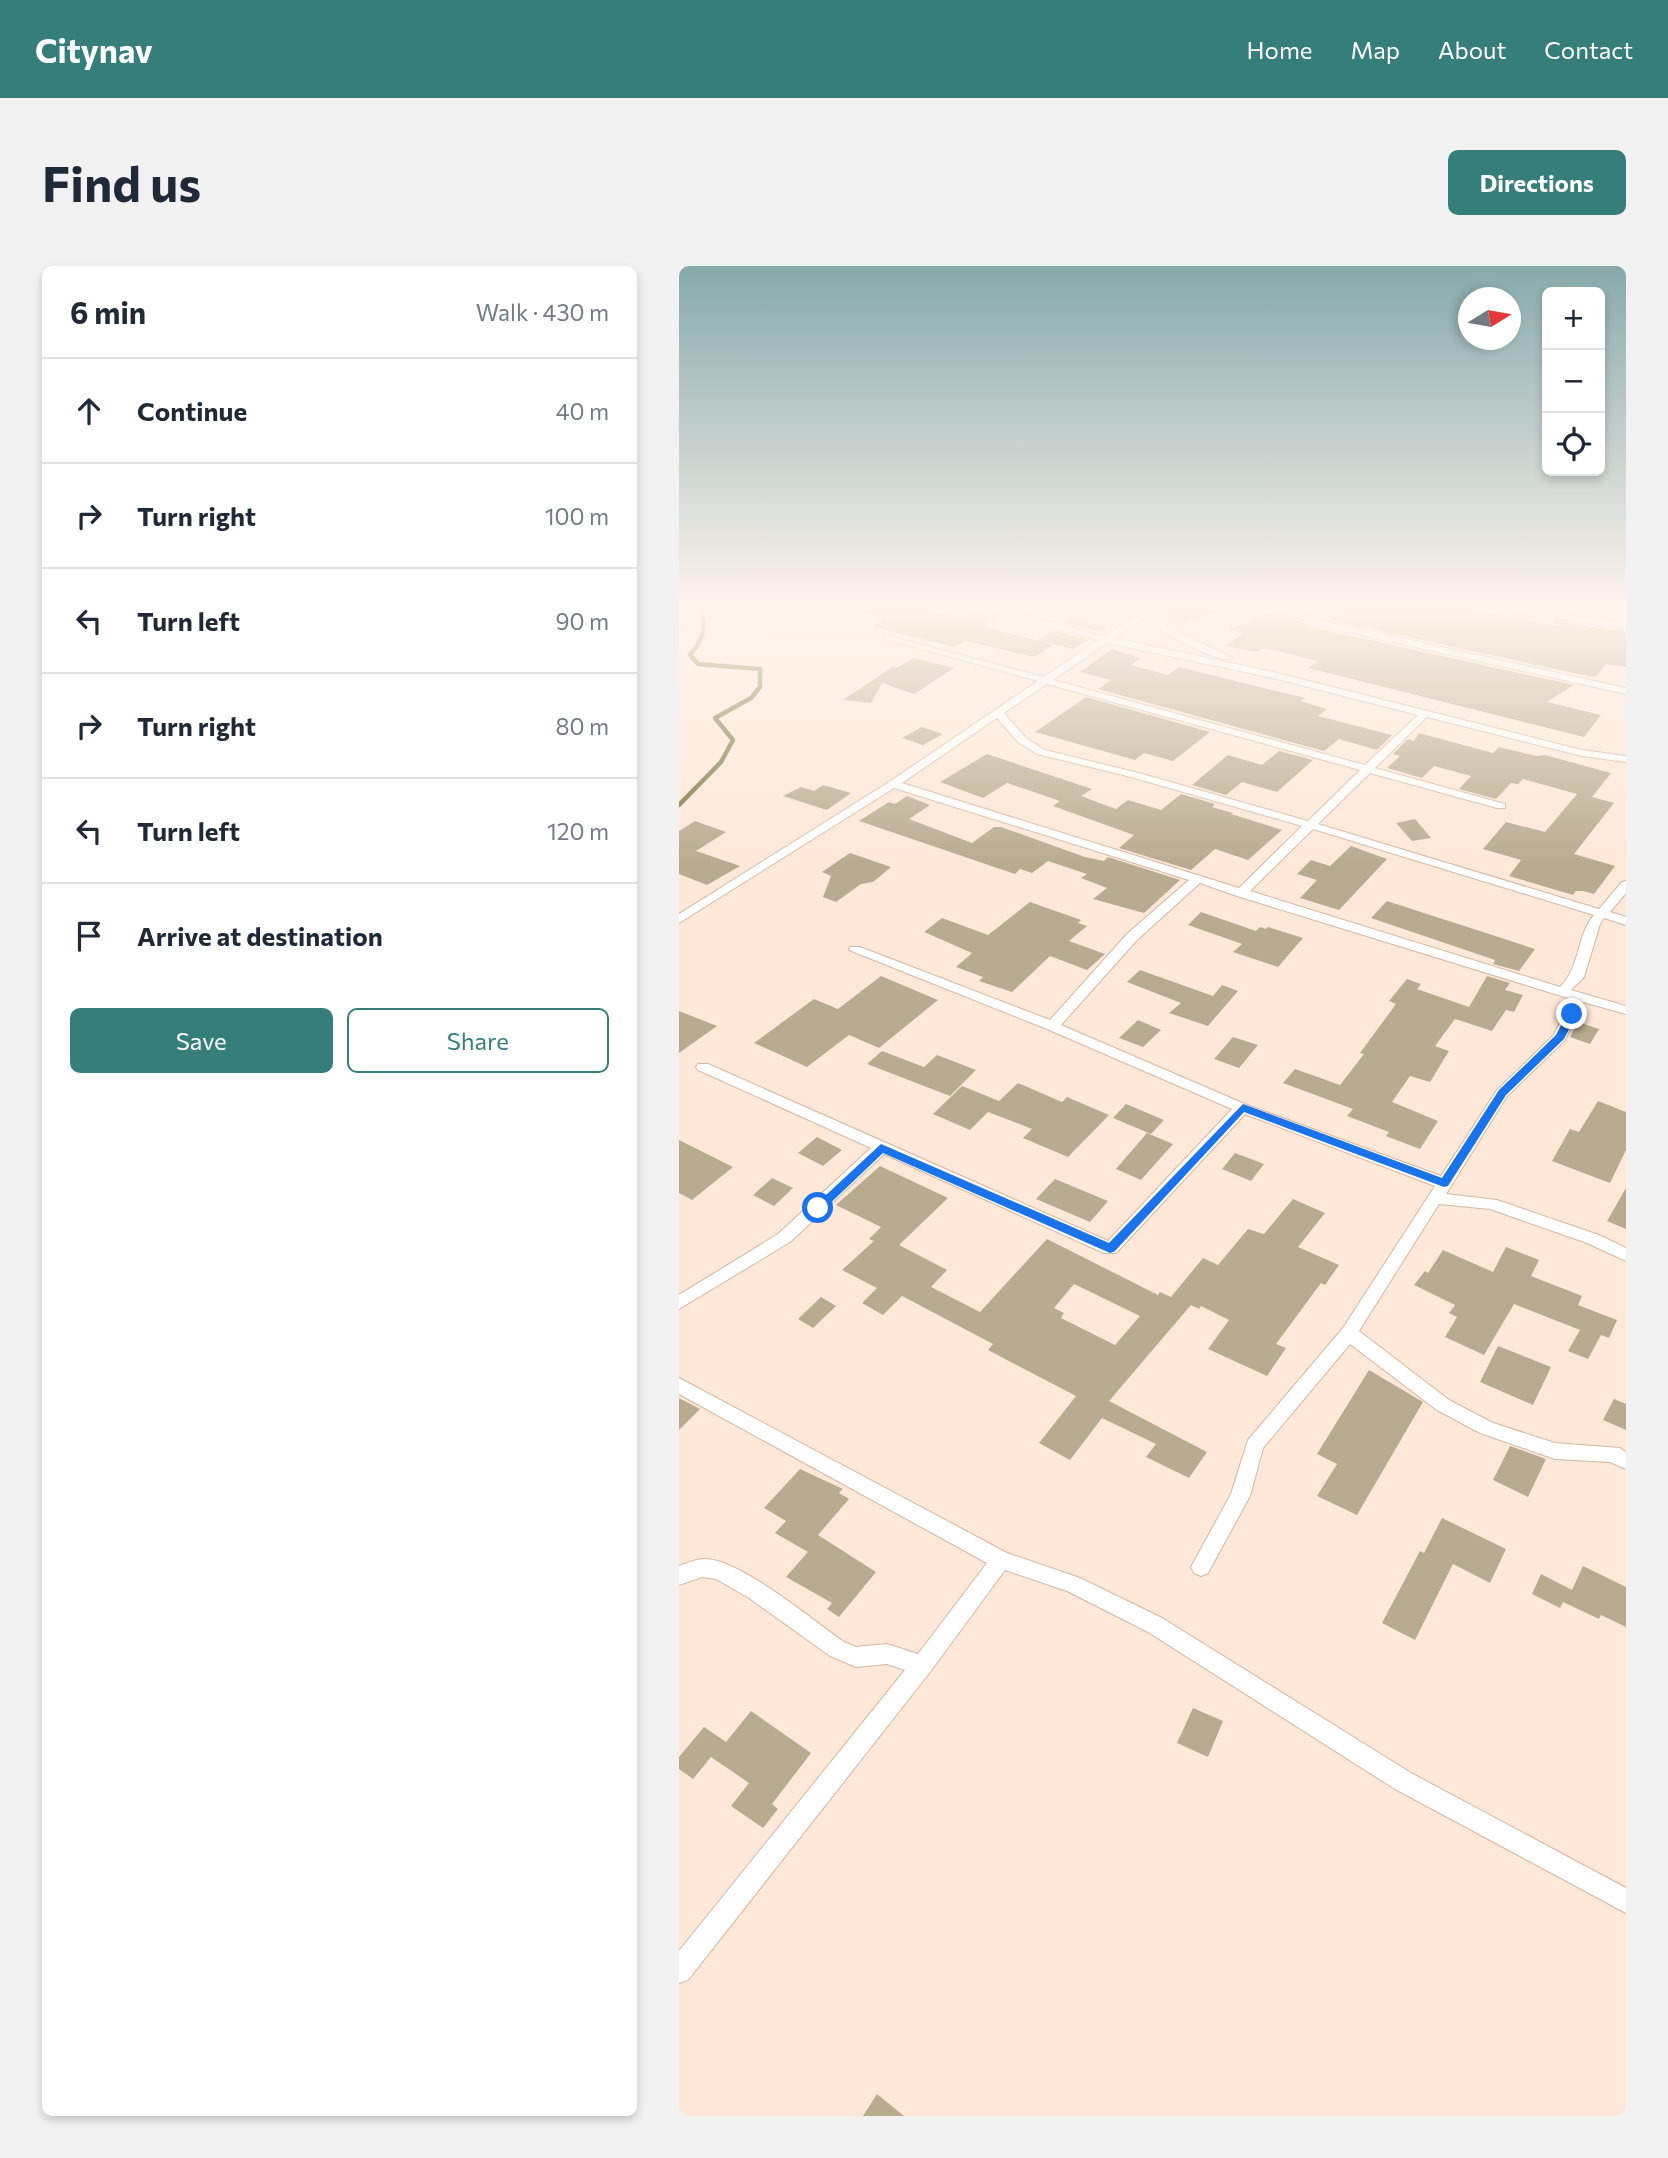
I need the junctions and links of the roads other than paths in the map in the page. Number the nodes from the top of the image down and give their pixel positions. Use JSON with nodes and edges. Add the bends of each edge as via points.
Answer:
{"nodes":[{"id":1,"x":1030,"y":692,"type":"edge"},
{"id":2,"x":1091,"y":692,"type":"edge"},
{"id":3,"x":1342,"y":692,"type":"edge"},
{"id":4,"x":1424,"y":713,"type":"junction"},
{"id":5,"x":999,"y":714,"type":"junction"},
{"id":6,"x":1626,"y":760,"type":"edge"},
{"id":7,"x":1367,"y":769,"type":"junction"},
{"id":8,"x":893,"y":783,"type":"junction"},
{"id":9,"x":1501,"y":806,"type":"dead end"},
{"id":10,"x":1310,"y":825,"type":"junction"},
{"id":11,"x":1197,"y":878,"type":"junction"},
{"id":12,"x":1626,"y":886,"type":"edge"},
{"id":13,"x":1241,"y":893,"type":"junction"},
{"id":14,"x":1602,"y":915,"type":"junction"},
{"id":15,"x":679,"y":919,"type":"edge"},
{"id":16,"x":1626,"y":921,"type":"edge"},
{"id":17,"x":855,"y":950,"type":"dead end"},
{"id":18,"x":1571,"y":994,"type":"junction"},
{"id":19,"x":1626,"y":1010,"type":"edge"},
{"id":20,"x":1052,"y":1026,"type":"junction"},
{"id":21,"x":703,"y":1067,"type":"dead end"},
{"id":22,"x":1243,"y":1108,"type":"junction"},
{"id":23,"x":881,"y":1148,"type":"junction"},
{"id":24,"x":1440,"y":1191,"type":"junction"},
{"id":25,"x":1626,"y":1255,"type":"edge"},
{"id":26,"x":679,"y":1303,"type":"edge"},
{"id":27,"x":1349,"y":1333,"type":"junction"},
{"id":28,"x":679,"y":1385,"type":"edge"},
{"id":29,"x":1626,"y":1461,"type":"edge"},
{"id":30,"x":1001,"y":1559,"type":"junction"},
{"id":31,"x":1201,"y":1567,"type":"dead end"},
{"id":32,"x":679,"y":1576,"type":"edge"},
{"id":33,"x":922,"y":1665,"type":"junction"},
{"id":34,"x":1626,"y":1901,"type":"edge"},
{"id":35,"x":679,"y":1971,"type":"edge"}],
"edges":[{"from":1,"to":5,"type":"street"},
{"from":2,"to":7,"type":"street"},
{"from":3,"to":4,"type":"street"},
{"from":4,"to":6,"type":"street"},
{"from":4,"to":7,"type":"street"},
{"from":5,"to":8,"type":"street"},
{"from":5,"to":10,"type":"street","via":[[1021,740],[1041,752]]},
{"from":7,"to":9,"type":"street"},
{"from":7,"to":10,"type":"street"},
{"from":8,"to":11,"type":"street"},
{"from":8,"to":15,"type":"street"},
{"from":10,"to":13,"type":"street"},
{"from":10,"to":14,"type":"street"},
{"from":11,"to":13,"type":"street"},
{"from":11,"to":20,"type":"street","via":[[1132,937]]},
{"from":12,"to":14,"type":"street"},
{"from":13,"to":18,"type":"street"},
{"from":14,"to":16,"type":"street"},
{"from":14,"to":18,"type":"street","via":[[1588,936]]},
{"from":17,"to":20,"type":"street"},
{"from":18,"to":19,"type":"street"},
{"from":18,"to":24,"type":"street","via":[[1560,1037],[1502,1093]]},
{"from":20,"to":22,"type":"street"},
{"from":21,"to":23,"type":"street"},
{"from":22,"to":23,"type":"street","via":[[1110,1248]]},
{"from":22,"to":24,"type":"street"},
{"from":23,"to":26,"type":"street","via":[[784,1238]]},
{"from":24,"to":25,"type":"street","via":[[1491,1204]]},
{"from":24,"to":27,"type":"street"},
{"from":27,"to":29,"type":"street","via":[[1443,1405],[1487,1428],[1555,1451],[1613,1454]]},
{"from":27,"to":31,"type":"street","via":[[1255,1445],[1240,1496]]},
{"from":28,"to":30,"type":"street"},
{"from":30,"to":33,"type":"street"},
{"from":30,"to":34,"type":"street","via":[[1073,1584],[1155,1625],[1403,1781]]},
{"from":32,"to":33,"type":"street","via":[[707,1567],[729,1576],[837,1649],[856,1657],[887,1654]]},
{"from":33,"to":35,"type":"street"}]}
